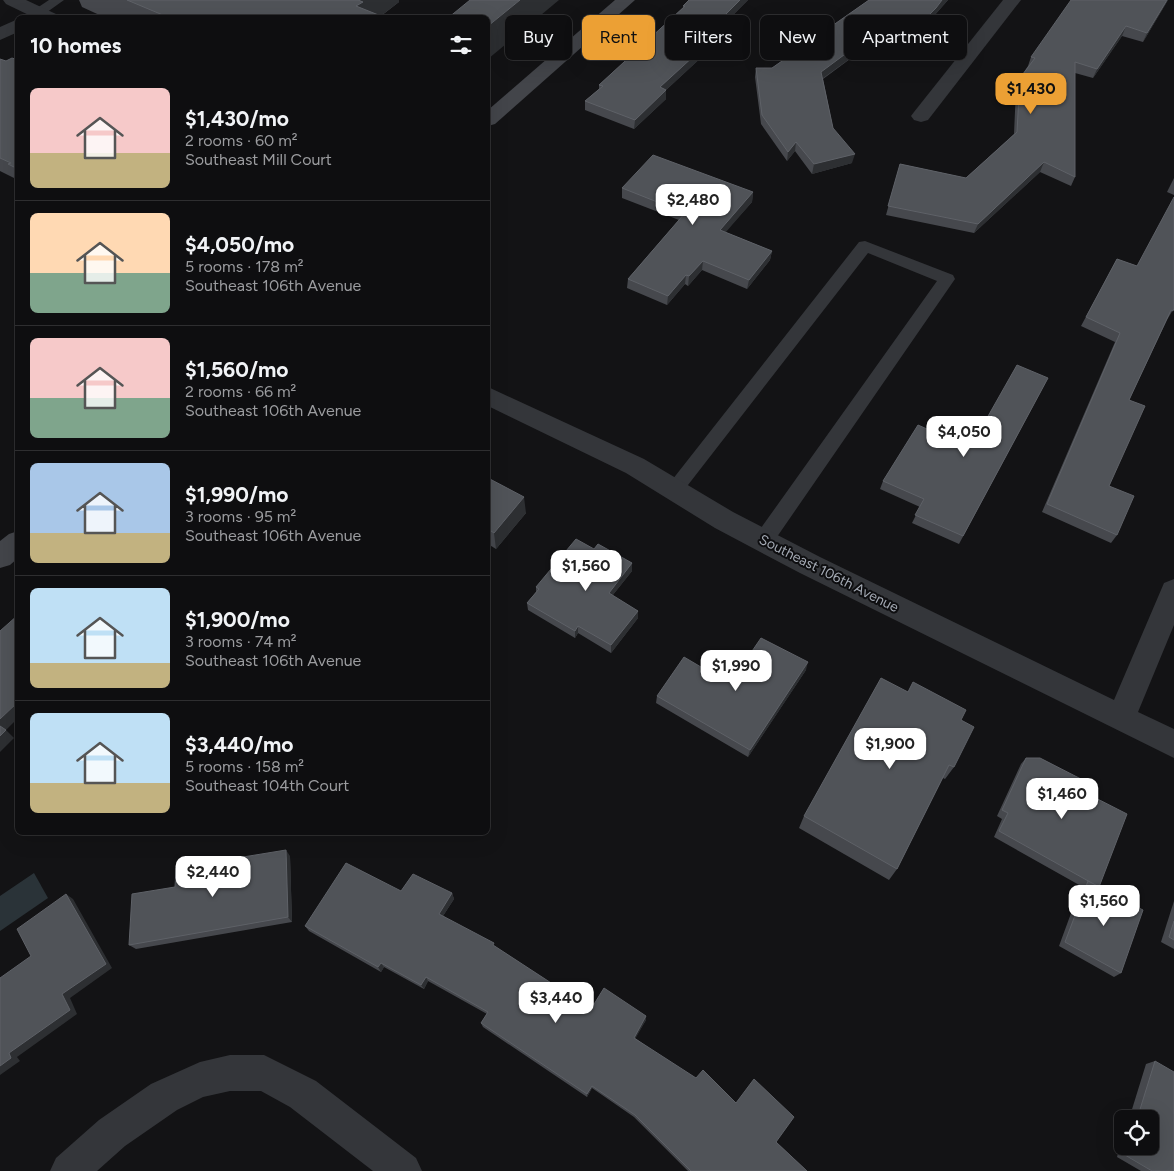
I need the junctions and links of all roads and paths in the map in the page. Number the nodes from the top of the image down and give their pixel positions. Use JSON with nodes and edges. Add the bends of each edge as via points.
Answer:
{"nodes":[{"id":1,"x":12,"y":0,"type":"edge"},
{"id":2,"x":58,"y":0,"type":"edge"},
{"id":3,"x":626,"y":0,"type":"edge"},
{"id":4,"x":1012,"y":0,"type":"edge"},
{"id":5,"x":37,"y":15,"type":"edge"},
{"id":6,"x":40,"y":15,"type":"edge"},
{"id":7,"x":15,"y":26,"type":"edge"},
{"id":8,"x":0,"y":35,"type":"edge"},
{"id":9,"x":921,"y":116,"type":"dead end"},
{"id":10,"x":490,"y":118,"type":"edge"},
{"id":11,"x":490,"y":397,"type":"edge"},
{"id":12,"x":674,"y":489,"type":"junction"},
{"id":13,"x":763,"y":541,"type":"junction"},
{"id":14,"x":15,"y":544,"type":"edge"},
{"id":15,"x":0,"y":557,"type":"edge"},
{"id":16,"x":1174,"y":591,"type":"edge"},
{"id":17,"x":1121,"y":718,"type":"junction"},
{"id":18,"x":1174,"y":744,"type":"edge"},
{"id":19,"x":69,"y":1171,"type":"edge"},
{"id":20,"x":403,"y":1171,"type":"edge"}],
"edges":[{"from":1,"to":5,"type":"street"},
{"from":2,"to":6,"type":"lane"},
{"from":3,"to":10,"type":"street"},
{"from":4,"to":9,"type":"street"},
{"from":7,"to":8,"type":"street"},
{"from":11,"to":12,"type":"street","name":"Southeast 106th Avenue","via":[[635,466]]},
{"from":12,"to":13,"type":"street","name":"Southeast 106th Avenue"},
{"from":12,"to":13,"type":"lane","via":[[865,246],[947,279]]},
{"from":13,"to":17,"type":"street","name":"Southeast 106th Avenue"},
{"from":14,"to":15,"type":"street"},
{"from":16,"to":17,"type":"street"},
{"from":17,"to":18,"type":"street","name":"Southeast 106th Avenue"},
{"from":19,"to":20,"type":"street","via":[[112,1133],[164,1097],[200,1080],[230,1073],[264,1073],[303,1094]]}]}
